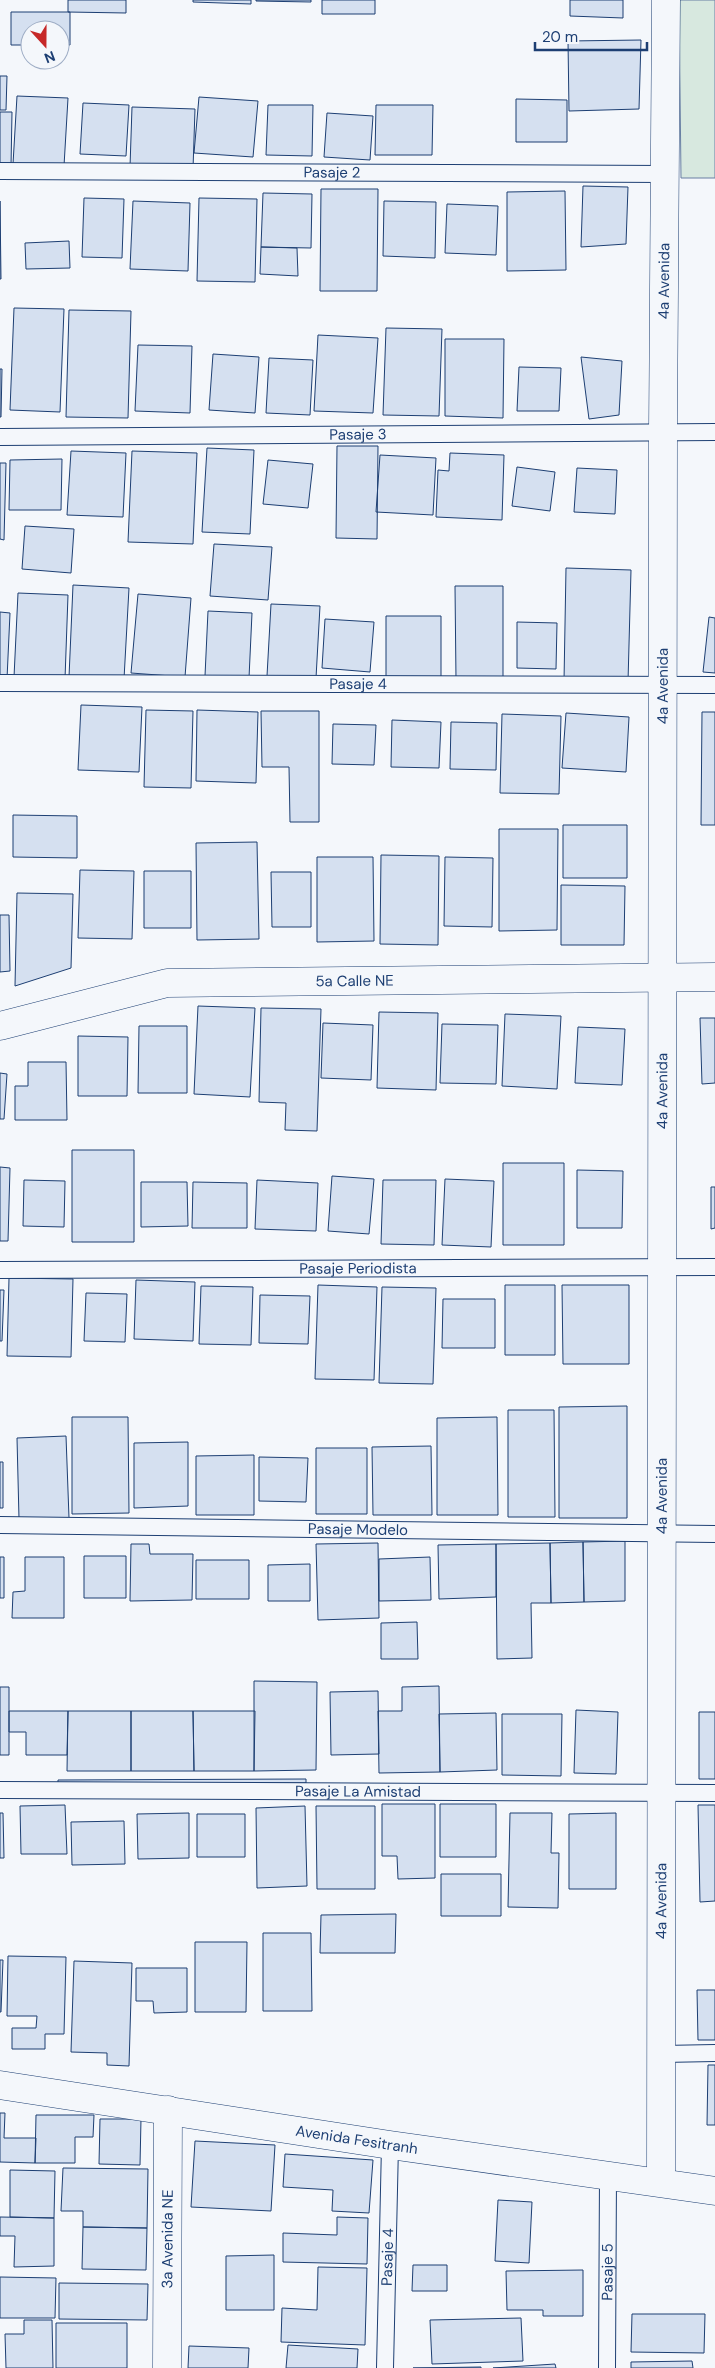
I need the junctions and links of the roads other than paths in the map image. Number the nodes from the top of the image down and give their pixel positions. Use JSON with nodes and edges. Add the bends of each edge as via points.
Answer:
{"nodes":[{"id":1,"x":666,"y":0,"type":"edge"},
{"id":2,"x":0,"y":171,"type":"edge"},
{"id":3,"x":665,"y":174,"type":"junction"},
{"id":4,"x":715,"y":432,"type":"edge"},
{"id":5,"x":663,"y":433,"type":"junction"},
{"id":6,"x":0,"y":437,"type":"edge"},
{"id":7,"x":0,"y":683,"type":"edge"},
{"id":8,"x":664,"y":685,"type":"junction"},
{"id":9,"x":715,"y":685,"type":"edge"},
{"id":10,"x":664,"y":976,"type":"junction"},
{"id":11,"x":715,"y":977,"type":"edge"},
{"id":12,"x":0,"y":1026,"type":"edge"},
{"id":13,"x":715,"y":1267,"type":"edge"},
{"id":14,"x":663,"y":1268,"type":"junction"},
{"id":15,"x":0,"y":1270,"type":"edge"},
{"id":16,"x":0,"y":1525,"type":"edge"},
{"id":17,"x":662,"y":1534,"type":"junction"},
{"id":18,"x":715,"y":1534,"type":"edge"},
{"id":19,"x":0,"y":1790,"type":"edge"},
{"id":20,"x":662,"y":1793,"type":"junction"},
{"id":21,"x":715,"y":1793,"type":"edge"},
{"id":22,"x":662,"y":2054,"type":"junction"},
{"id":23,"x":715,"y":2054,"type":"edge"},
{"id":24,"x":0,"y":2085,"type":"edge"},
{"id":25,"x":168,"y":2110,"type":"junction"},
{"id":26,"x":390,"y":2145,"type":"junction"},
{"id":27,"x":608,"y":2175,"type":"junction"},
{"id":28,"x":661,"y":2182,"type":"junction"},
{"id":29,"x":715,"y":2191,"type":"edge"},
{"id":30,"x":167,"y":2368,"type":"edge"},
{"id":31,"x":385,"y":2368,"type":"edge"},
{"id":32,"x":607,"y":2368,"type":"edge"}],
"edges":[{"from":1,"to":3,"type":"street","name":"4a Avenida"},
{"from":2,"to":3,"type":"lane","name":"Pasaje 2"},
{"from":3,"to":5,"type":"street","name":"4a Avenida"},
{"from":4,"to":5,"type":"lane","name":"Pasaje 3"},
{"from":5,"to":6,"type":"lane","name":"Pasaje 3"},
{"from":5,"to":8,"type":"street","name":"4a Avenida"},
{"from":7,"to":8,"type":"lane","name":"Pasaje 4"},
{"from":8,"to":9,"type":"lane","name":"Pasaje 4"},
{"from":8,"to":10,"type":"street","name":"4a Avenida"},
{"from":10,"to":11,"type":"street","name":"5a Calle NE"},
{"from":10,"to":12,"type":"street","name":"5a Calle NE","via":[[167,983]]},
{"from":10,"to":14,"type":"street","name":"4a Avenida"},
{"from":13,"to":14,"type":"lane","name":"Pasaje Periodista"},
{"from":14,"to":15,"type":"lane","name":"Pasaje Periodista"},
{"from":14,"to":17,"type":"street","name":"4a Avenida"},
{"from":16,"to":17,"type":"lane","name":"Pasaje Modelo"},
{"from":17,"to":18,"type":"lane","name":"Pasaje Modelo"},
{"from":17,"to":20,"type":"street","name":"4a Avenida"},
{"from":19,"to":20,"type":"lane","name":"Pasaje La Amistad"},
{"from":20,"to":21,"type":"lane","name":"Pasaje La Amistad"},
{"from":20,"to":22,"type":"street","name":"4a Avenida"},
{"from":22,"to":23,"type":"lane"},
{"from":22,"to":28,"type":"street","name":"4a Avenida"},
{"from":24,"to":25,"type":"street","name":"Avenida Fesitranh"},
{"from":25,"to":26,"type":"street","name":"Avenida Fesitranh"},
{"from":25,"to":30,"type":"street","name":"3a Avenida NE"},
{"from":26,"to":27,"type":"street","name":"Avenida Fesitranh"},
{"from":26,"to":31,"type":"lane","name":"Pasaje 4"},
{"from":27,"to":28,"type":"street","name":"Avenida Fesitranh"},
{"from":27,"to":32,"type":"lane","name":"Pasaje 5"},
{"from":28,"to":29,"type":"street","name":"Avenida Fesitranh"}]}
